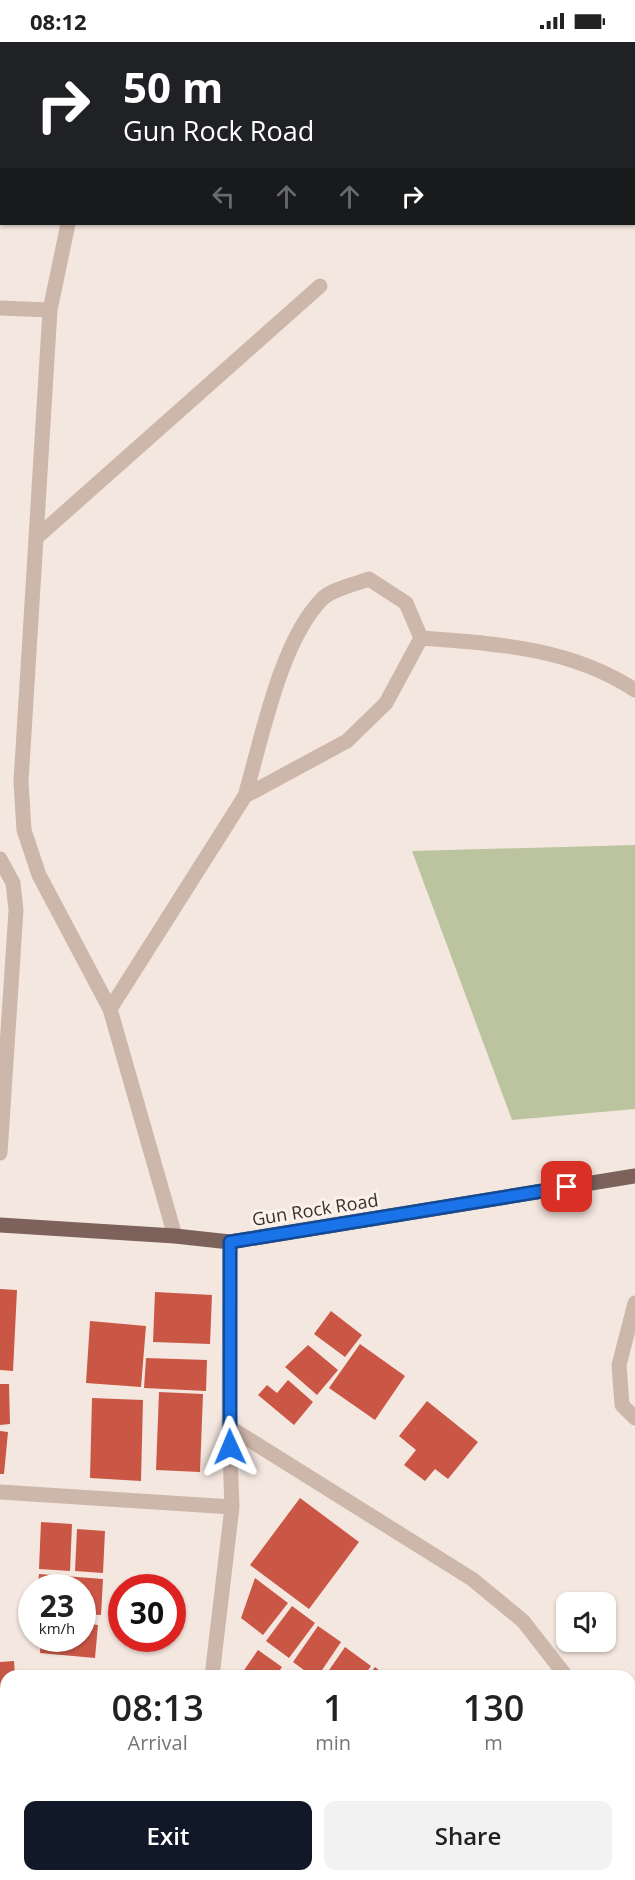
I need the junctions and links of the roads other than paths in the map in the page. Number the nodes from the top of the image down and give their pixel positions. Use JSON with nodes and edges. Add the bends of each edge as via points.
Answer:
{"nodes":[{"id":1,"x":68,"y":225,"type":"edge"},
{"id":2,"x":320,"y":286,"type":"dead end"},
{"id":3,"x":0,"y":308,"type":"edge"},
{"id":4,"x":50,"y":310,"type":"junction"},
{"id":5,"x":36,"y":538,"type":"junction"},
{"id":6,"x":421,"y":638,"type":"junction"},
{"id":7,"x":635,"y":690,"type":"edge"},
{"id":8,"x":245,"y":796,"type":"junction"},
{"id":9,"x":0,"y":859,"type":"edge"},
{"id":10,"x":110,"y":1009,"type":"junction"},
{"id":11,"x":0,"y":1153,"type":"edge"},
{"id":12,"x":635,"y":1176,"type":"edge"},
{"id":13,"x":0,"y":1225,"type":"edge"},
{"id":14,"x":175,"y":1236,"type":"junction"},
{"id":15,"x":230,"y":1242,"type":"junction"},
{"id":16,"x":635,"y":1303,"type":"edge"},
{"id":17,"x":635,"y":1418,"type":"edge"},
{"id":18,"x":229,"y":1427,"type":"junction"},
{"id":19,"x":0,"y":1492,"type":"edge"},
{"id":20,"x":232,"y":1507,"type":"junction"},
{"id":21,"x":213,"y":1670,"type":"edge"},
{"id":22,"x":561,"y":1670,"type":"edge"}],
"edges":[{"from":1,"to":4,"type":"street"},
{"from":2,"to":5,"type":"street"},
{"from":3,"to":4,"type":"street"},
{"from":4,"to":5,"type":"street"},
{"from":5,"to":10,"type":"street","via":[[21,782],[24,830],[39,875]]},
{"from":6,"to":7,"type":"street","via":[[506,645],[572,658]]},
{"from":6,"to":8,"type":"street","via":[[386,704],[347,741]]},
{"from":6,"to":8,"type":"street","via":[[406,603],[369,579],[324,597],[297,632]]},
{"from":8,"to":10,"type":"street"},
{"from":9,"to":11,"type":"street","via":[[13,883],[16,910]]},
{"from":10,"to":14,"type":"street"},
{"from":12,"to":15,"type":"main road","name":"Gun Rock Road"},
{"from":13,"to":14,"type":"main road","name":"Gun Rock Road"},
{"from":14,"to":15,"type":"main road","name":"Gun Rock Road"},
{"from":15,"to":18,"type":"street"},
{"from":16,"to":17,"type":"street","via":[[619,1365],[622,1405]]},
{"from":18,"to":20,"type":"street"},
{"from":18,"to":22,"type":"street","via":[[472,1579],[523,1621]]},
{"from":19,"to":20,"type":"street"},
{"from":20,"to":21,"type":"street"}]}
